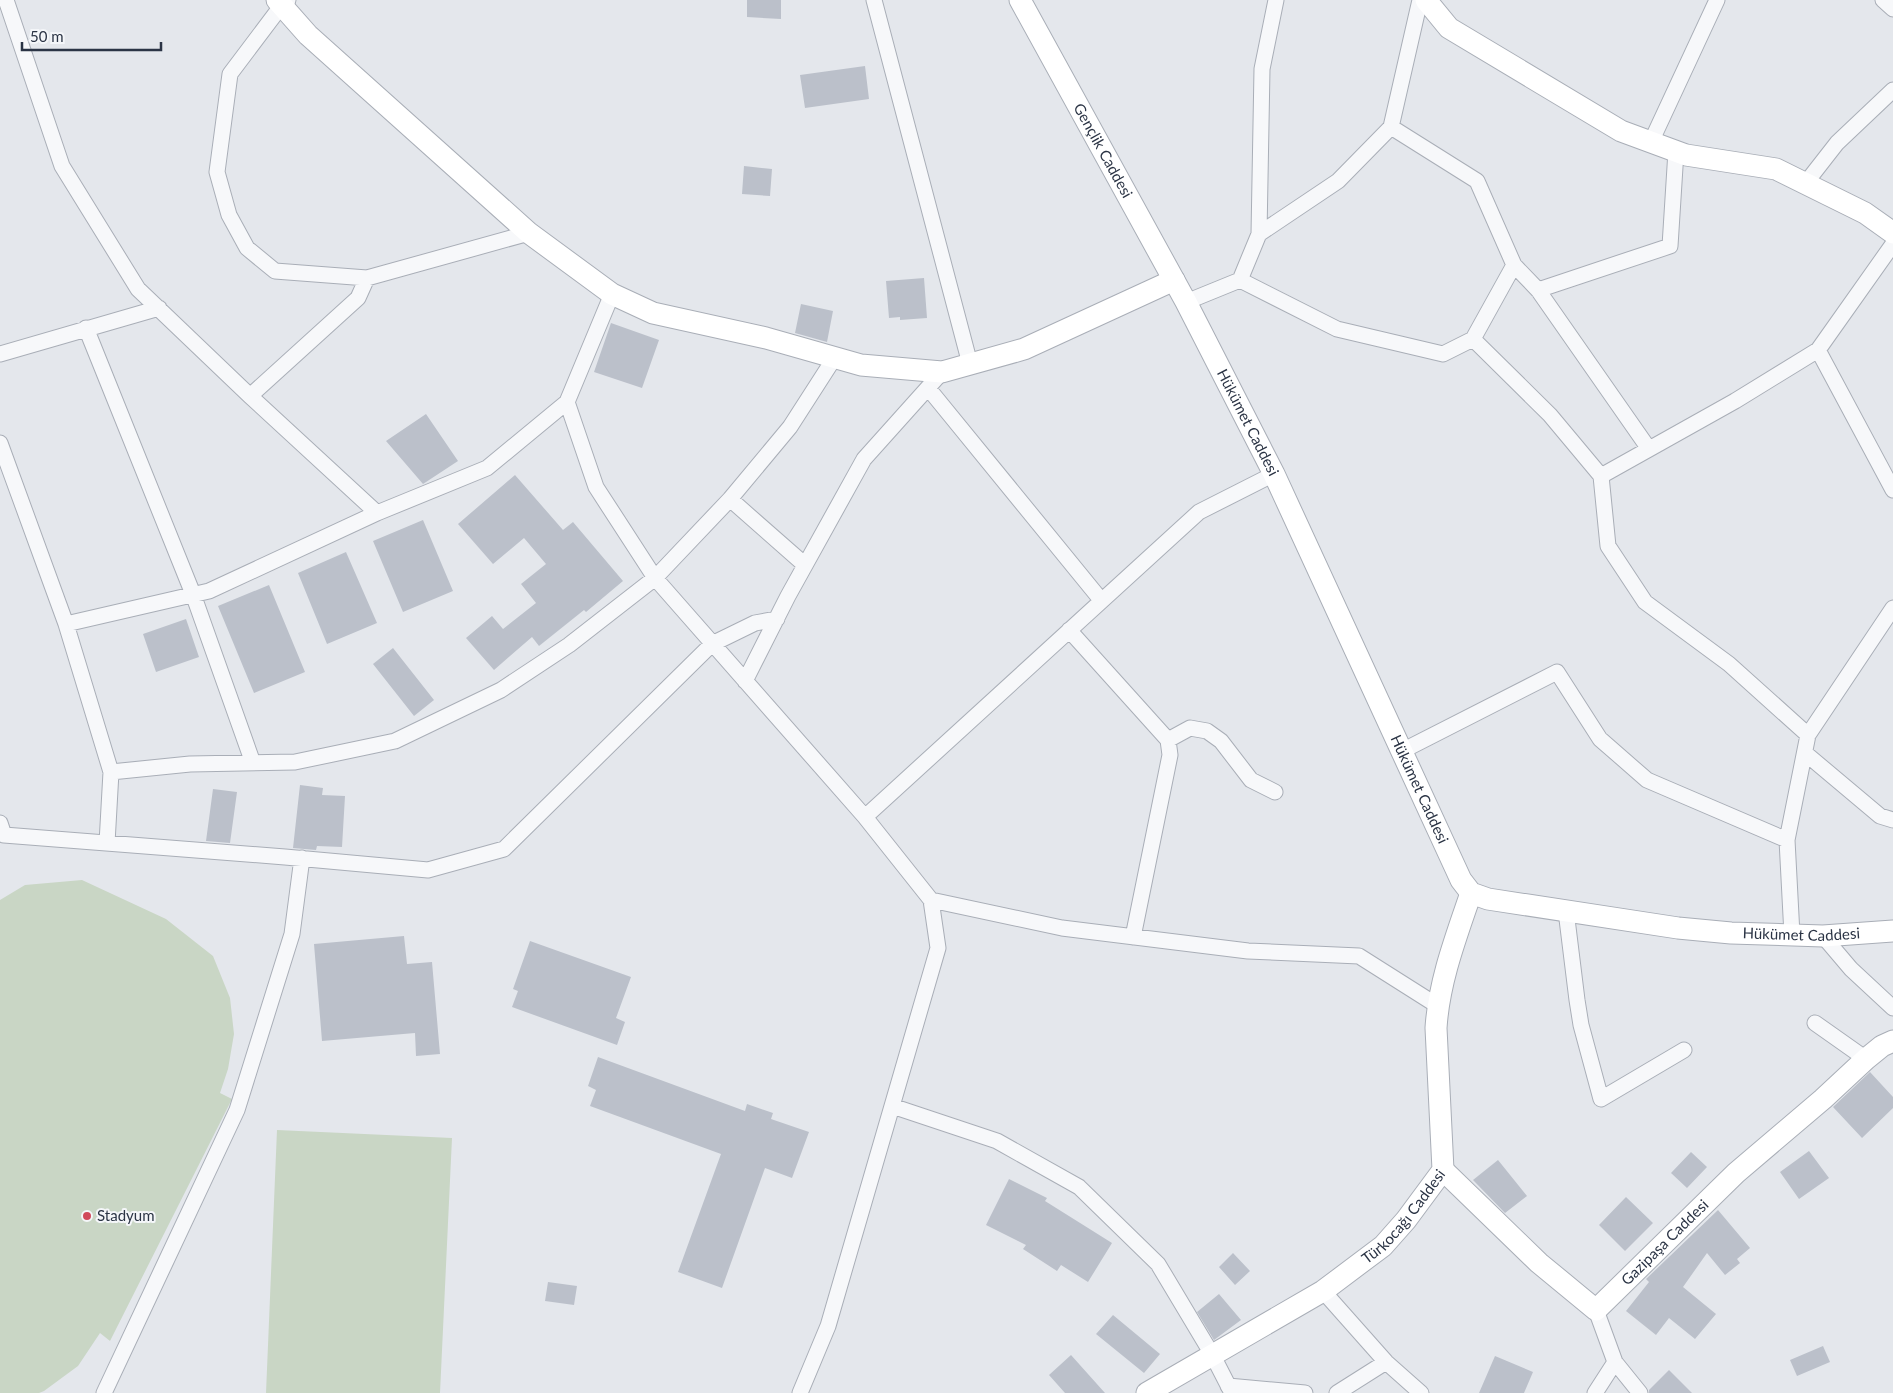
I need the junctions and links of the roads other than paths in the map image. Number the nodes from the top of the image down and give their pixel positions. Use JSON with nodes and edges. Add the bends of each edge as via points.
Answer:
{"nodes":[{"id":1,"x":6,"y":0,"type":"edge"},
{"id":2,"x":874,"y":0,"type":"edge"},
{"id":3,"x":1020,"y":0,"type":"edge"},
{"id":4,"x":1276,"y":0,"type":"edge"},
{"id":5,"x":1420,"y":0,"type":"edge"},
{"id":6,"x":1426,"y":0,"type":"edge"},
{"id":7,"x":1717,"y":0,"type":"edge"},
{"id":8,"x":1883,"y":0,"type":"edge"},
{"id":9,"x":282,"y":2,"type":"edge"},
{"id":10,"x":1893,"y":9,"type":"edge"},
{"id":11,"x":1893,"y":90,"type":"edge"},
{"id":12,"x":1391,"y":127,"type":"junction"},
{"id":13,"x":1651,"y":142,"type":"junction"},
{"id":14,"x":1676,"y":152,"type":"junction"},
{"id":15,"x":1805,"y":184,"type":"junction"},
{"id":16,"x":529,"y":233,"type":"junction"},
{"id":17,"x":1893,"y":233,"type":"edge"},
{"id":18,"x":1259,"y":234,"type":"junction"},
{"id":19,"x":1893,"y":244,"type":"edge"},
{"id":20,"x":1514,"y":264,"type":"junction"},
{"id":21,"x":367,"y":278,"type":"junction"},
{"id":22,"x":1174,"y":280,"type":"junction"},
{"id":23,"x":1240,"y":280,"type":"junction"},
{"id":24,"x":1538,"y":290,"type":"junction"},
{"id":25,"x":612,"y":294,"type":"junction"},
{"id":26,"x":1186,"y":302,"type":"junction"},
{"id":27,"x":158,"y":308,"type":"junction"},
{"id":28,"x":86,"y":328,"type":"junction"},
{"id":29,"x":1473,"y":339,"type":"junction"},
{"id":30,"x":1818,"y":350,"type":"junction"},
{"id":31,"x":0,"y":354,"type":"edge"},
{"id":32,"x":835,"y":358,"type":"junction"},
{"id":33,"x":970,"y":364,"type":"junction"},
{"id":34,"x":942,"y":372,"type":"junction"},
{"id":35,"x":928,"y":388,"type":"junction"},
{"id":36,"x":250,"y":396,"type":"junction"},
{"id":37,"x":568,"y":402,"type":"junction"},
{"id":38,"x":0,"y":442,"type":"edge"},
{"id":39,"x":1649,"y":449,"type":"junction"},
{"id":40,"x":1274,"y":474,"type":"junction"},
{"id":41,"x":1601,"y":476,"type":"junction"},
{"id":42,"x":1893,"y":490,"type":"edge"},
{"id":43,"x":730,"y":499,"type":"junction"},
{"id":44,"x":377,"y":513,"type":"junction"},
{"id":45,"x":805,"y":565,"type":"junction"},
{"id":46,"x":655,"y":578,"type":"junction"},
{"id":47,"x":193,"y":594,"type":"junction"},
{"id":48,"x":1101,"y":600,"type":"junction"},
{"id":49,"x":1893,"y":608,"type":"edge"},
{"id":50,"x":777,"y":619,"type":"junction"},
{"id":51,"x":66,"y":624,"type":"junction"},
{"id":52,"x":1069,"y":630,"type":"junction"},
{"id":53,"x":712,"y":644,"type":"junction"},
{"id":54,"x":745,"y":681,"type":"junction"},
{"id":55,"x":1808,"y":734,"type":"junction"},
{"id":56,"x":1168,"y":740,"type":"junction"},
{"id":57,"x":1402,"y":751,"type":"junction"},
{"id":58,"x":1804,"y":753,"type":"junction"},
{"id":59,"x":253,"y":763,"type":"junction"},
{"id":60,"x":111,"y":772,"type":"junction"},
{"id":61,"x":1275,"y":792,"type":"dead end"},
{"id":62,"x":865,"y":816,"type":"junction"},
{"id":63,"x":1893,"y":820,"type":"edge"},
{"id":64,"x":0,"y":822,"type":"edge"},
{"id":65,"x":1787,"y":840,"type":"junction"},
{"id":66,"x":107,"y":843,"type":"junction"},
{"id":67,"x":302,"y":858,"type":"junction"},
{"id":68,"x":1470,"y":893,"type":"junction"},
{"id":69,"x":932,"y":900,"type":"junction"},
{"id":70,"x":1566,"y":911,"type":"junction"},
{"id":71,"x":1893,"y":931,"type":"edge"},
{"id":72,"x":1792,"y":935,"type":"junction"},
{"id":73,"x":1823,"y":936,"type":"junction"},
{"id":74,"x":1133,"y":937,"type":"junction"},
{"id":75,"x":1438,"y":1006,"type":"junction"},
{"id":76,"x":1893,"y":1008,"type":"edge"},
{"id":77,"x":1815,"y":1023,"type":"dead end"},
{"id":78,"x":1893,"y":1041,"type":"edge"},
{"id":79,"x":1684,"y":1050,"type":"dead end"},
{"id":80,"x":1866,"y":1059,"type":"junction"},
{"id":81,"x":892,"y":1106,"type":"junction"},
{"id":82,"x":1443,"y":1170,"type":"junction"},
{"id":83,"x":1323,"y":1291,"type":"junction"},
{"id":84,"x":1596,"y":1310,"type":"junction"},
{"id":85,"x":1213,"y":1356,"type":"junction"},
{"id":86,"x":1386,"y":1362,"type":"junction"},
{"id":87,"x":1614,"y":1362,"type":"junction"},
{"id":88,"x":1230,"y":1389,"type":"edge"},
{"id":89,"x":104,"y":1393,"type":"edge"},
{"id":90,"x":800,"y":1393,"type":"edge"},
{"id":91,"x":1147,"y":1393,"type":"edge"},
{"id":92,"x":1305,"y":1393,"type":"edge"},
{"id":93,"x":1337,"y":1393,"type":"edge"},
{"id":94,"x":1421,"y":1393,"type":"edge"},
{"id":95,"x":1595,"y":1393,"type":"edge"},
{"id":96,"x":1640,"y":1393,"type":"edge"}],
"edges":[{"from":1,"to":27,"type":"street","via":[[62,166],[138,289]]},
{"from":2,"to":33,"type":"street"},
{"from":3,"to":22,"type":"street","name":"Gençlik Caddesi"},
{"from":4,"to":18,"type":"street","via":[[1262,69]]},
{"from":5,"to":12,"type":"street"},
{"from":6,"to":13,"type":"street","via":[[1450,28],[1621,131]]},
{"from":7,"to":13,"type":"street"},
{"from":8,"to":10,"type":"street"},
{"from":9,"to":16,"type":"street","via":[[308,35]]},
{"from":9,"to":21,"type":"street","via":[[230,74],[217,172],[229,215],[247,248],[275,271]]},
{"from":11,"to":15,"type":"street","via":[[1837,143]]},
{"from":12,"to":18,"type":"street","via":[[1338,181]]},
{"from":12,"to":20,"type":"street","via":[[1476,181]]},
{"from":13,"to":14,"type":"street"},
{"from":14,"to":15,"type":"street","via":[[1776,169]]},
{"from":14,"to":24,"type":"street","via":[[1670,246]]},
{"from":15,"to":17,"type":"street","via":[[1865,213]]},
{"from":16,"to":21,"type":"street"},
{"from":16,"to":25,"type":"street"},
{"from":18,"to":23,"type":"street"},
{"from":19,"to":30,"type":"street"},
{"from":20,"to":24,"type":"street"},
{"from":20,"to":29,"type":"street"},
{"from":21,"to":36,"type":"street","via":[[358,298]]},
{"from":22,"to":26,"type":"street","name":"Gençlik Caddesi"},
{"from":22,"to":33,"type":"street","via":[[1024,349]]},
{"from":23,"to":26,"type":"street"},
{"from":23,"to":29,"type":"street","via":[[1337,328],[1443,354]]},
{"from":24,"to":39,"type":"street"},
{"from":25,"to":32,"type":"street","via":[[653,313],[766,338]]},
{"from":25,"to":37,"type":"street"},
{"from":26,"to":40,"type":"street","name":"Hükümet Caddesi"},
{"from":27,"to":28,"type":"street"},
{"from":27,"to":36,"type":"street"},
{"from":28,"to":31,"type":"street"},
{"from":28,"to":47,"type":"street"},
{"from":29,"to":41,"type":"street","via":[[1550,415]]},
{"from":30,"to":39,"type":"street"},
{"from":30,"to":42,"type":"street"},
{"from":32,"to":34,"type":"street","via":[[861,365]]},
{"from":32,"to":43,"type":"street","via":[[790,427]]},
{"from":33,"to":34,"type":"street"},
{"from":34,"to":35,"type":"street"},
{"from":35,"to":45,"type":"street","via":[[864,459]]},
{"from":35,"to":48,"type":"street"},
{"from":36,"to":44,"type":"street"},
{"from":37,"to":44,"type":"street","via":[[487,468]]},
{"from":37,"to":46,"type":"street","via":[[596,487]]},
{"from":38,"to":51,"type":"street"},
{"from":39,"to":41,"type":"street"},
{"from":40,"to":48,"type":"street","via":[[1199,512]]},
{"from":40,"to":57,"type":"street","name":"Hükümet Caddesi"},
{"from":41,"to":55,"type":"street","via":[[1608,546],[1645,602],[1729,664]]},
{"from":43,"to":45,"type":"street"},
{"from":43,"to":46,"type":"street"},
{"from":44,"to":47,"type":"street","via":[[209,591]]},
{"from":45,"to":50,"type":"street"},
{"from":46,"to":53,"type":"street"},
{"from":46,"to":59,"type":"street","via":[[569,645],[501,690],[395,740],[295,762]]},
{"from":47,"to":51,"type":"street"},
{"from":47,"to":59,"type":"street"},
{"from":48,"to":52,"type":"street"},
{"from":49,"to":55,"type":"street"},
{"from":50,"to":53,"type":"street","via":[[755,623]]},
{"from":50,"to":54,"type":"street"},
{"from":51,"to":60,"type":"street"},
{"from":52,"to":56,"type":"street"},
{"from":52,"to":62,"type":"street"},
{"from":53,"to":54,"type":"street"},
{"from":53,"to":67,"type":"street","via":[[504,850],[428,870]]},
{"from":54,"to":62,"type":"street"},
{"from":55,"to":58,"type":"street"},
{"from":56,"to":61,"type":"street","via":[[1190,728],[1208,731],[1221,740],[1251,780]]},
{"from":56,"to":74,"type":"street","via":[[1170,754]]},
{"from":57,"to":65,"type":"street","via":[[1556,672],[1600,739],[1647,780]]},
{"from":57,"to":68,"type":"street","name":"Hükümet Caddesi"},
{"from":58,"to":63,"type":"street","via":[[1880,816]]},
{"from":58,"to":65,"type":"street"},
{"from":59,"to":60,"type":"street","via":[[190,764]]},
{"from":60,"to":66,"type":"street"},
{"from":62,"to":69,"type":"street"},
{"from":64,"to":66,"type":"street","via":[[4,835]]},
{"from":65,"to":72,"type":"street"},
{"from":66,"to":67,"type":"street"},
{"from":67,"to":89,"type":"street","via":[[292,934],[236,1110]]},
{"from":68,"to":70,"type":"street","name":"Hükümet Caddesi","via":[[1488,899]]},
{"from":68,"to":75,"type":"street","name":"Türkocağı Caddesi","via":[[1449,956]]},
{"from":69,"to":74,"type":"street","via":[[1062,928]]},
{"from":69,"to":81,"type":"street","via":[[938,948]]},
{"from":70,"to":72,"type":"street","name":"Hükümet Caddesi","via":[[1678,928]]},
{"from":70,"to":79,"type":"street","via":[[1580,1017],[1601,1099]]},
{"from":71,"to":73,"type":"street","name":"Hükümet Caddesi"},
{"from":72,"to":73,"type":"street","name":"Hükümet Caddesi"},
{"from":73,"to":76,"type":"street","via":[[1851,969]]},
{"from":74,"to":75,"type":"street","via":[[1248,951],[1359,956]]},
{"from":75,"to":82,"type":"street","name":"Türkocağı Caddesi","via":[[1436,1028]]},
{"from":77,"to":80,"type":"street"},
{"from":78,"to":80,"type":"street","name":"Gazipaşa Caddesi"},
{"from":80,"to":84,"type":"street","name":"Gazipaşa Caddesi","via":[[1736,1173]]},
{"from":81,"to":85,"type":"street","via":[[997,1140],[1079,1187],[1158,1264]]},
{"from":81,"to":90,"type":"street","via":[[828,1326]]},
{"from":82,"to":83,"type":"street","name":"Türkocağı Caddesi","via":[[1382,1246]]},
{"from":82,"to":84,"type":"street","via":[[1539,1263]]},
{"from":83,"to":85,"type":"street","name":"Türkocağı Caddesi"},
{"from":83,"to":86,"type":"street"},
{"from":84,"to":87,"type":"street"},
{"from":85,"to":88,"type":"street"},
{"from":85,"to":91,"type":"street","name":"Türkocağı Caddesi"},
{"from":86,"to":93,"type":"street"},
{"from":86,"to":94,"type":"street"},
{"from":87,"to":95,"type":"street"},
{"from":87,"to":96,"type":"street"},
{"from":88,"to":92,"type":"street"}]}
